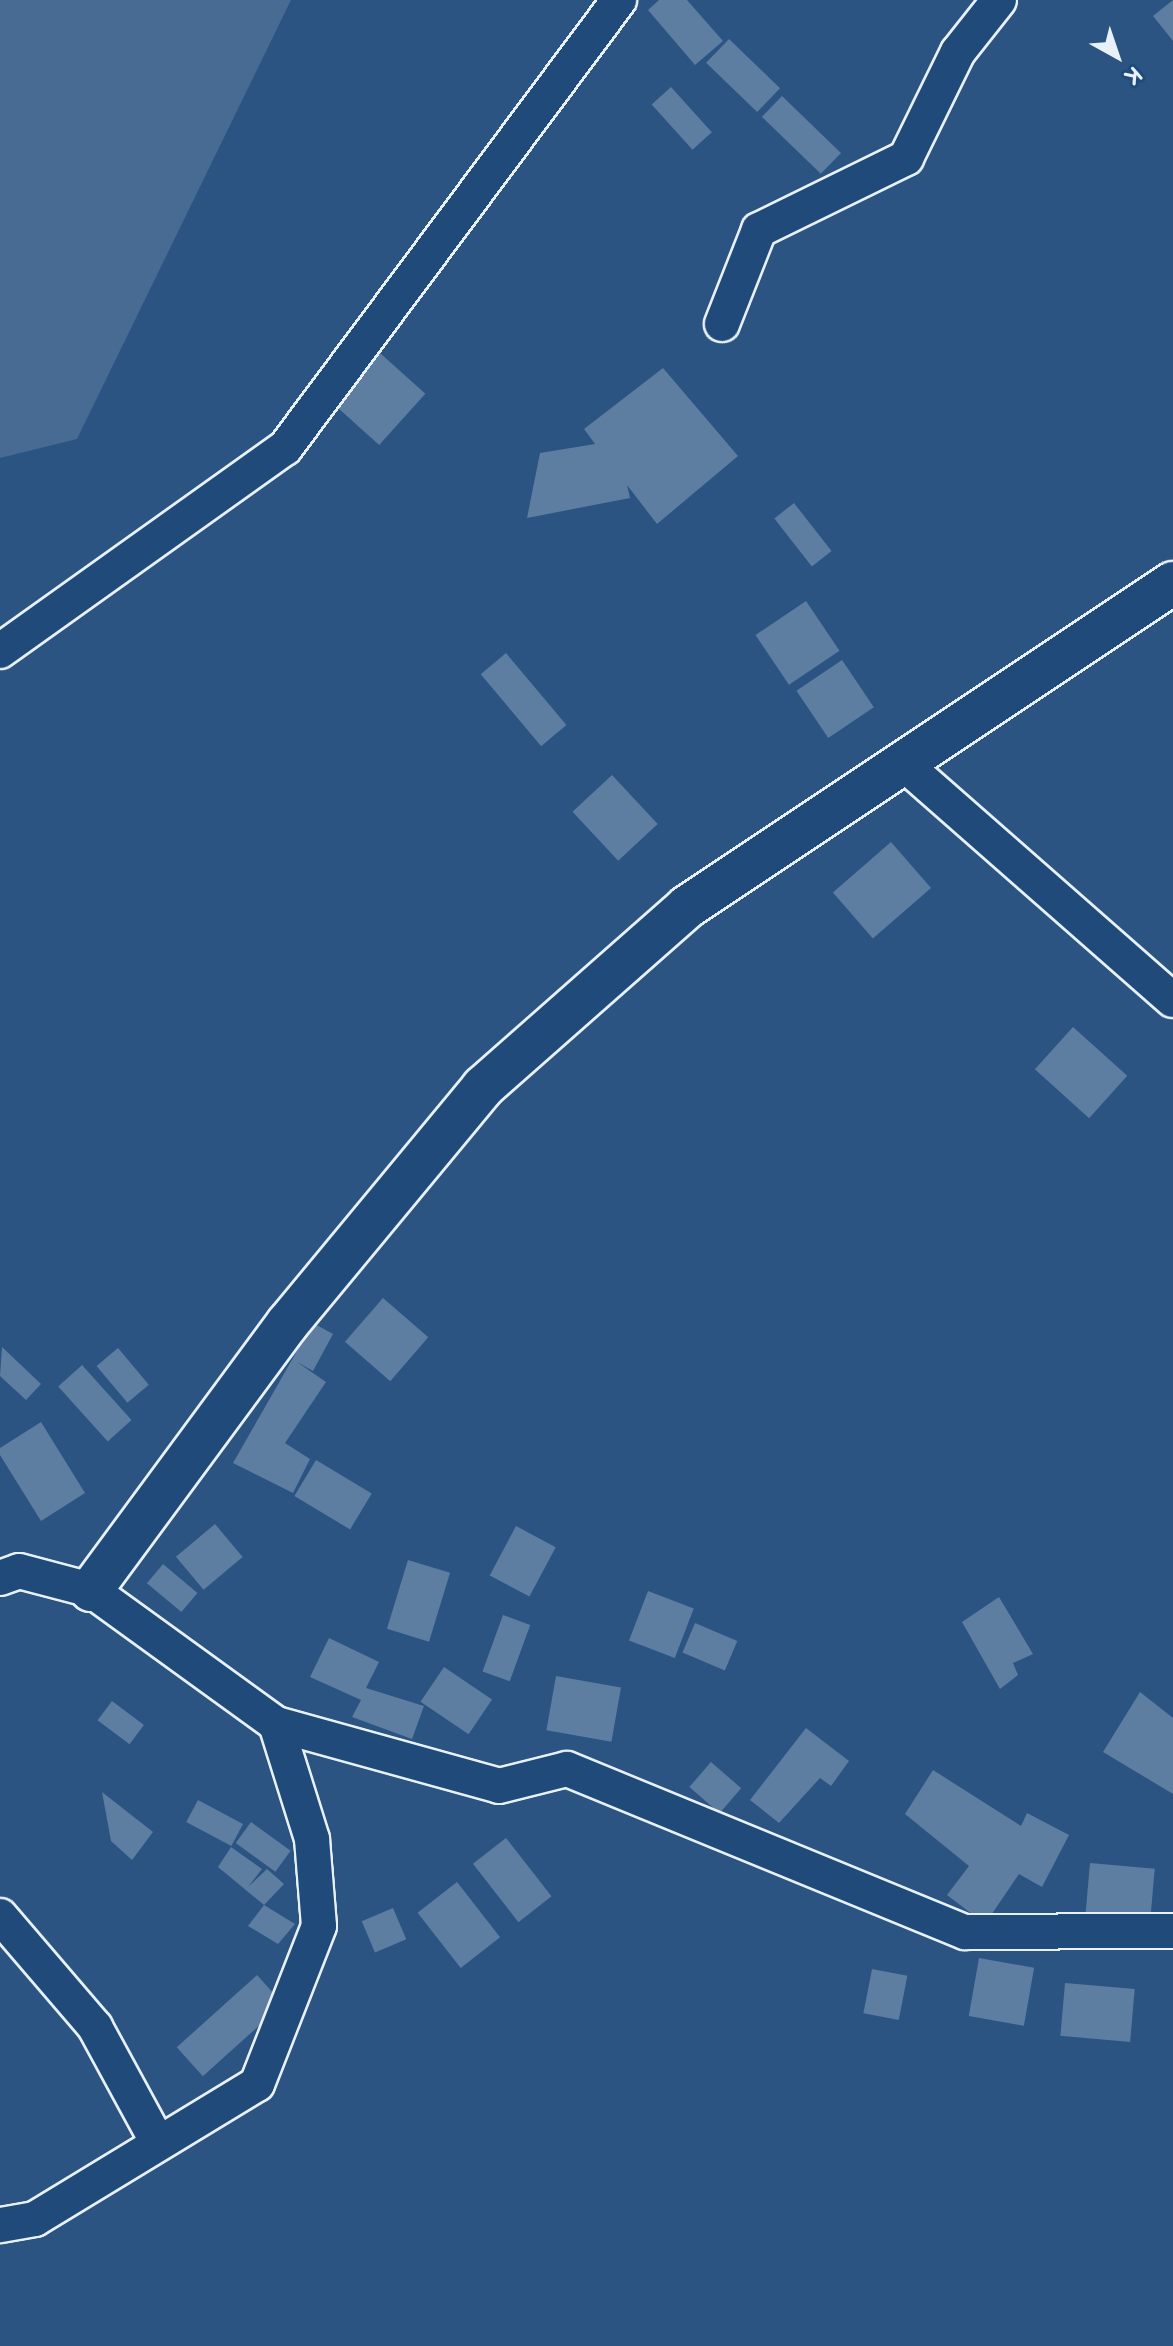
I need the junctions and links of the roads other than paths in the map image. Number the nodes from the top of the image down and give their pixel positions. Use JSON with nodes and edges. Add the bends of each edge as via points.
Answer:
{"nodes":[{"id":1,"x":619,"y":0,"type":"edge"},
{"id":2,"x":999,"y":0,"type":"edge"},
{"id":3,"x":722,"y":324,"type":"dead end"},
{"id":4,"x":1173,"y":583,"type":"edge"},
{"id":5,"x":0,"y":651,"type":"edge"},
{"id":6,"x":903,"y":763,"type":"junction"},
{"id":7,"x":1173,"y":1000,"type":"edge"},
{"id":8,"x":0,"y":1578,"type":"edge"},
{"id":9,"x":91,"y":1590,"type":"junction"},
{"id":10,"x":276,"y":1724,"type":"junction"},
{"id":11,"x":0,"y":1916,"type":"edge"},
{"id":12,"x":1173,"y":1931,"type":"edge"},
{"id":13,"x":158,"y":2143,"type":"junction"},
{"id":14,"x":0,"y":2225,"type":"edge"}],
"edges":[{"from":1,"to":5,"type":"street","via":[[285,448]]},
{"from":2,"to":3,"type":"street","via":[[958,52],[906,158],[759,230]]},
{"from":4,"to":6,"type":"street"},
{"from":6,"to":7,"type":"street"},
{"from":6,"to":9,"type":"street","via":[[687,907],[483,1087],[288,1323]]},
{"from":8,"to":9,"type":"street","via":[[19,1571]]},
{"from":9,"to":10,"type":"street"},
{"from":10,"to":12,"type":"street","via":[[499,1786],[567,1769],[965,1932]]},
{"from":10,"to":13,"type":"street","via":[[312,1839],[319,1926],[257,2084]]},
{"from":11,"to":13,"type":"street","via":[[95,2027]]},
{"from":13,"to":14,"type":"street","via":[[35,2219]]}]}
